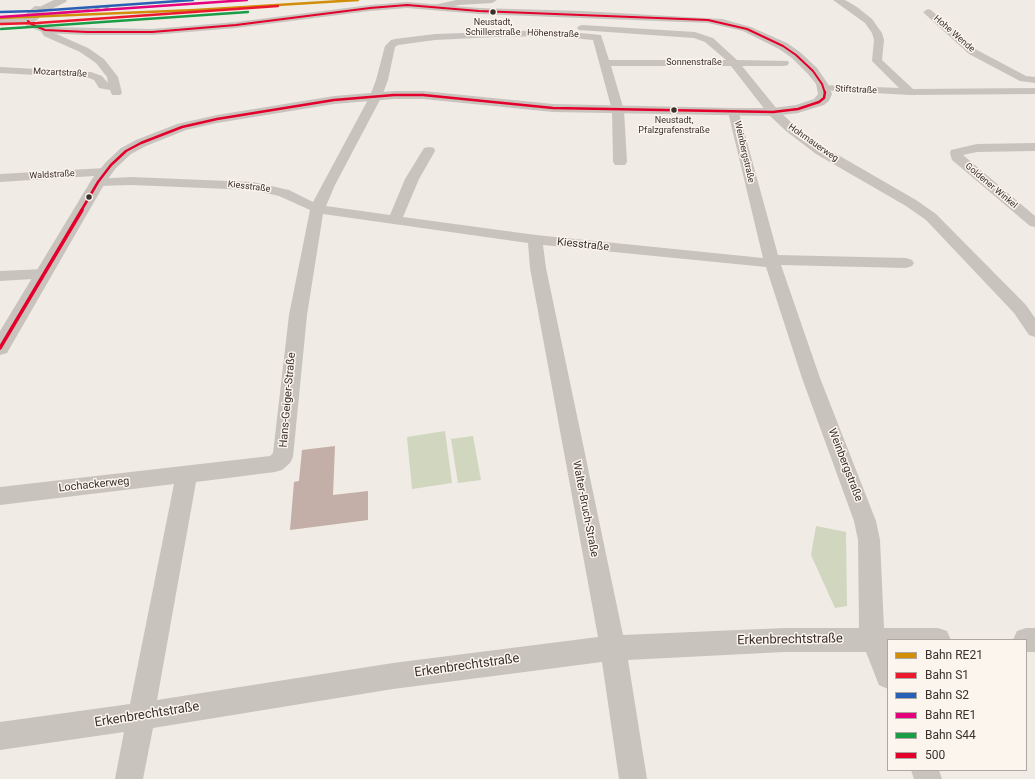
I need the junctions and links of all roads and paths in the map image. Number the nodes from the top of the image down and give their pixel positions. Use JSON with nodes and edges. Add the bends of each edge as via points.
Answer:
{"nodes":[{"id":1,"x":62,"y":0,"type":"edge"},
{"id":2,"x":492,"y":0,"type":"edge"},
{"id":3,"x":838,"y":0,"type":"edge"},
{"id":4,"x":437,"y":7,"type":"junction"},
{"id":5,"x":928,"y":12,"type":"dead end"},
{"id":6,"x":32,"y":17,"type":"junction"},
{"id":7,"x":0,"y":22,"type":"edge"},
{"id":8,"x":563,"y":26,"type":"dead end"},
{"id":9,"x":45,"y":30,"type":"junction"},
{"id":10,"x":604,"y":63,"type":"junction"},
{"id":11,"x":734,"y":63,"type":"junction"},
{"id":12,"x":784,"y":63,"type":"dead end"},
{"id":13,"x":0,"y":70,"type":"edge"},
{"id":14,"x":1035,"y":80,"type":"edge"},
{"id":15,"x":115,"y":87,"type":"junction"},
{"id":16,"x":824,"y":88,"type":"junction"},
{"id":17,"x":1035,"y":91,"type":"edge"},
{"id":18,"x":910,"y":92,"type":"junction"},
{"id":19,"x":867,"y":95,"type":"junction"},
{"id":20,"x":376,"y":96,"type":"junction"},
{"id":21,"x":114,"y":100,"type":"dead end"},
{"id":22,"x":811,"y":106,"type":"junction"},
{"id":23,"x":618,"y":110,"type":"junction"},
{"id":24,"x":734,"y":112,"type":"junction"},
{"id":25,"x":773,"y":112,"type":"junction"},
{"id":26,"x":1035,"y":147,"type":"edge"},
{"id":27,"x":429,"y":151,"type":"dead end"},
{"id":28,"x":620,"y":162,"type":"dead end"},
{"id":29,"x":102,"y":177,"type":"junction"},
{"id":30,"x":0,"y":178,"type":"edge"},
{"id":31,"x":317,"y":209,"type":"junction"},
{"id":32,"x":395,"y":220,"type":"junction"},
{"id":33,"x":1035,"y":223,"type":"edge"},
{"id":34,"x":536,"y":240,"type":"junction"},
{"id":35,"x":772,"y":262,"type":"junction"},
{"id":36,"x":906,"y":263,"type":"dead end"},
{"id":37,"x":44,"y":274,"type":"junction"},
{"id":38,"x":0,"y":276,"type":"edge"},
{"id":39,"x":1035,"y":331,"type":"edge"},
{"id":40,"x":0,"y":348,"type":"edge"},
{"id":41,"x":187,"y":474,"type":"junction"},
{"id":42,"x":0,"y":496,"type":"edge"},
{"id":43,"x":873,"y":639,"type":"junction"},
{"id":44,"x":887,"y":639,"type":"edge"},
{"id":45,"x":613,"y":648,"type":"junction"},
{"id":46,"x":887,"y":674,"type":"edge"},
{"id":47,"x":142,"y":716,"type":"junction"},
{"id":48,"x":0,"y":736,"type":"edge"},
{"id":49,"x":129,"y":779,"type":"edge"},
{"id":50,"x":633,"y":779,"type":"edge"}],
"edges":[{"from":1,"to":6,"type":"street"},
{"from":2,"to":4,"type":"street","via":[[459,2]]},
{"from":3,"to":18,"type":"street","via":[[862,15],[874,27],[879,40],[876,59],[878,64]]},
{"from":4,"to":9,"type":"street","via":[[393,6],[236,26],[159,32]]},
{"from":4,"to":16,"type":"street","via":[[722,22],[762,36],[792,52],[813,71]]},
{"from":5,"to":14,"type":"street","name":"Hohe Wende","via":[[966,47],[1024,79]]},
{"from":6,"to":7,"type":"street"},
{"from":6,"to":9,"type":"street","via":[[31,24]]},
{"from":8,"to":11,"type":"street","name":"Hohmauerweg","via":[[701,36]]},
{"from":9,"to":15,"type":"street","via":[[48,34],[94,55],[107,68]]},
{"from":10,"to":11,"type":"street","name":"Sonnenstraße"},
{"from":10,"to":20,"type":"street","name":"Höhenstraße","via":[[597,37],[518,33],[407,40],[395,42],[390,46]]},
{"from":10,"to":23,"type":"street","name":"Höhenstraße"},
{"from":11,"to":12,"type":"street","name":"Sonnenstraße"},
{"from":11,"to":25,"type":"street","name":"Hohmauerweg"},
{"from":13,"to":15,"type":"street","name":"Mozartstraße","via":[[91,75],[98,78],[103,86]]},
{"from":15,"to":21,"type":"street"},
{"from":16,"to":18,"type":"street","name":"Stiftstraße"},
{"from":16,"to":19,"type":"street","name":"Stiftstraße","via":[[840,94]]},
{"from":16,"to":22,"type":"street","via":[[824,98]]},
{"from":17,"to":18,"type":"street","name":"Stiftstraße"},
{"from":18,"to":19,"type":"street","name":"Stiftstraße"},
{"from":19,"to":22,"type":"street","name":"Stiftstraße"},
{"from":20,"to":23,"type":"street","via":[[423,95],[534,107]]},
{"from":20,"to":29,"type":"street","via":[[334,100],[182,127],[151,138],[126,151]]},
{"from":20,"to":31,"type":"street","name":"Hans-Geiger-Straße"},
{"from":22,"to":25,"type":"street"},
{"from":23,"to":24,"type":"street"},
{"from":23,"to":28,"type":"street","name":"Höhenstraße"},
{"from":24,"to":25,"type":"street"},
{"from":24,"to":35,"type":"street","name":"Weinbergstraße"},
{"from":25,"to":39,"type":"street","name":"Hohmauerweg","via":[[821,151],[931,217],[1020,309]]},
{"from":26,"to":33,"type":"street","name":"Goldener Winkel","via":[[977,148],[956,153],[956,157]]},
{"from":27,"to":32,"type":"street","via":[[412,179]]},
{"from":29,"to":30,"type":"street","name":"Waldstraße"},
{"from":29,"to":31,"type":"street","name":"Kiesstraße","via":[[253,186],[284,193]]},
{"from":29,"to":37,"type":"street"},
{"from":31,"to":32,"type":"street","name":"Kiesstraße"},
{"from":31,"to":41,"type":"street","name":"Hans-Geiger-Straße","via":[[298,315],[283,457],[275,464]]},
{"from":32,"to":34,"type":"street","name":"Kiesstraße"},
{"from":34,"to":35,"type":"street","name":"Kiesstraße"},
{"from":34,"to":45,"type":"street","name":"Walter-Bruch-Straße","via":[[538,268]]},
{"from":35,"to":36,"type":"street"},
{"from":35,"to":43,"type":"street","name":"Weinbergstraße","via":[[865,521],[869,540],[869,598]]},
{"from":37,"to":38,"type":"street"},
{"from":37,"to":40,"type":"street"},
{"from":41,"to":42,"type":"street","name":"Lochackerweg"},
{"from":41,"to":47,"type":"street"},
{"from":43,"to":44,"type":"street","name":"Erkenbrechtstraße"},
{"from":43,"to":45,"type":"street","name":"Erkenbrechtstraße","via":[[776,640]]},
{"from":43,"to":46,"type":"street","name":"Weinbergstraße"},
{"from":45,"to":47,"type":"street","name":"Erkenbrechtstraße","via":[[393,676]]},
{"from":45,"to":50,"type":"street","name":"Walter-Bruch-Straße"},
{"from":47,"to":48,"type":"street","name":"Erkenbrechtstraße"},
{"from":47,"to":49,"type":"street"}]}
